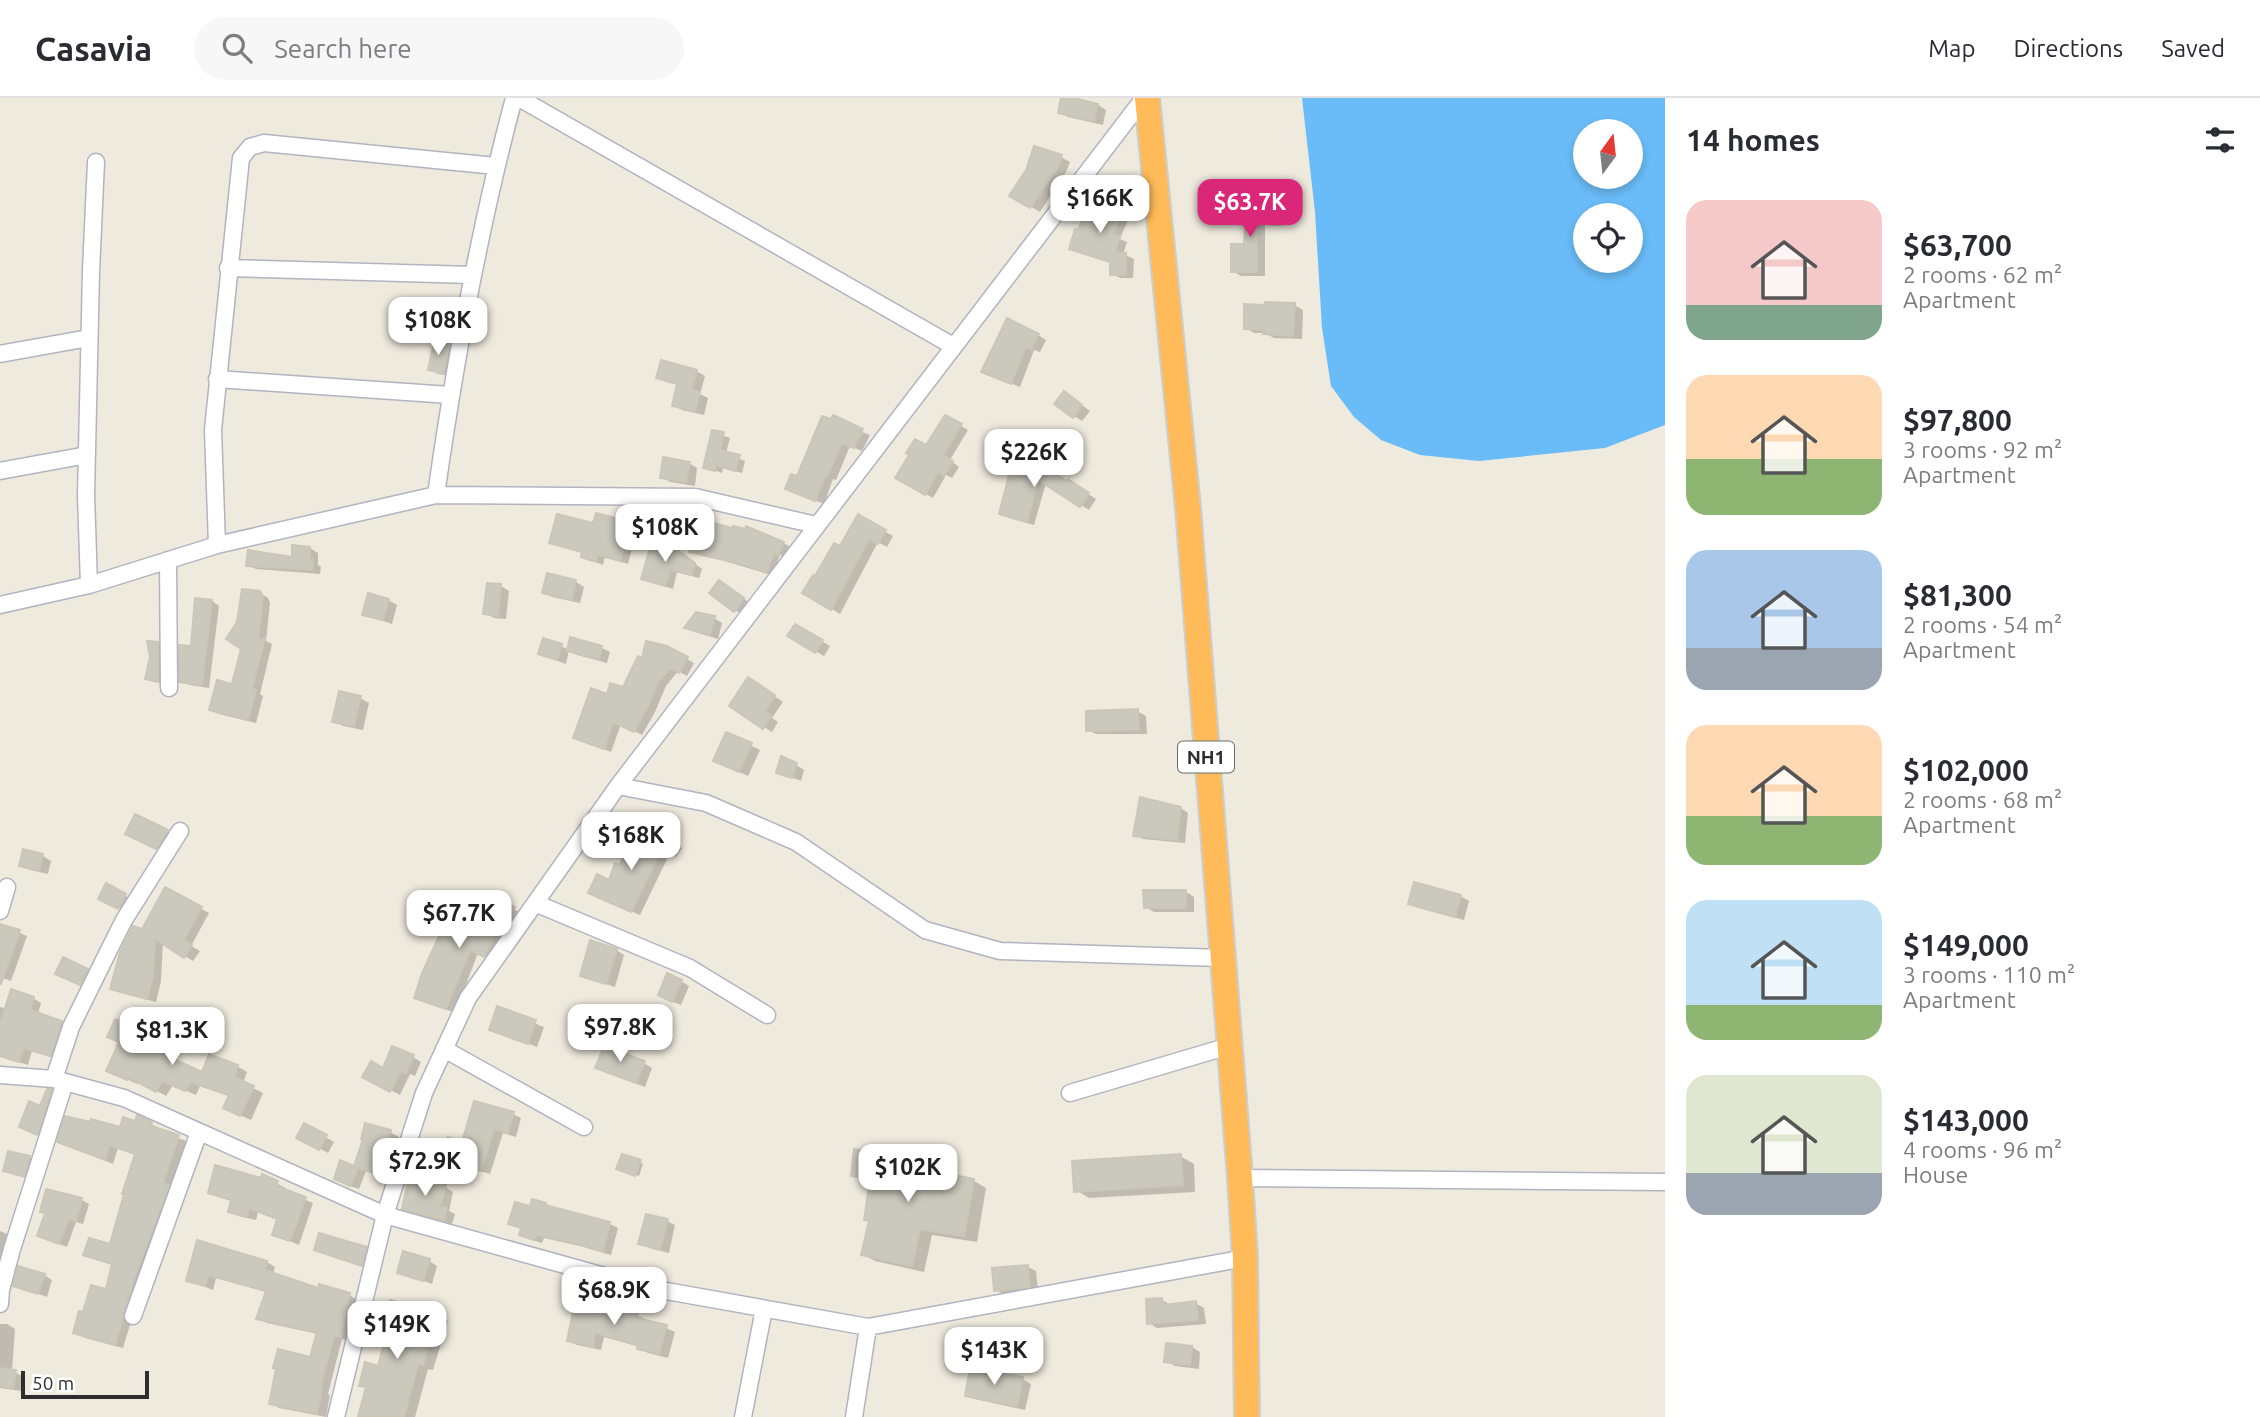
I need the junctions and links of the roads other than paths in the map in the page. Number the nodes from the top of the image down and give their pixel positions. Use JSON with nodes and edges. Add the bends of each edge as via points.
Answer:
{"nodes":[{"id":1,"x":514,"y":98,"type":"edge"},
{"id":2,"x":519,"y":98,"type":"edge"},
{"id":3,"x":1146,"y":98,"type":"edge"},
{"id":4,"x":96,"y":162,"type":"dead end"},
{"id":5,"x":496,"y":166,"type":"junction"},
{"id":6,"x":228,"y":268,"type":"junction"},
{"id":7,"x":472,"y":275,"type":"junction"},
{"id":8,"x":89,"y":338,"type":"junction"},
{"id":9,"x":953,"y":346,"type":"junction"},
{"id":10,"x":0,"y":354,"type":"edge"},
{"id":11,"x":217,"y":379,"type":"junction"},
{"id":12,"x":450,"y":396,"type":"junction"},
{"id":13,"x":87,"y":455,"type":"junction"},
{"id":14,"x":0,"y":471,"type":"edge"},
{"id":15,"x":436,"y":495,"type":"junction"},
{"id":16,"x":816,"y":525,"type":"junction"},
{"id":17,"x":217,"y":545,"type":"junction"},
{"id":18,"x":168,"y":560,"type":"junction"},
{"id":19,"x":89,"y":586,"type":"junction"},
{"id":20,"x":0,"y":605,"type":"edge"},
{"id":21,"x":169,"y":688,"type":"dead end"},
{"id":22,"x":618,"y":786,"type":"junction"},
{"id":23,"x":180,"y":831,"type":"dead end"},
{"id":24,"x":7,"y":887,"type":"dead end"},
{"id":25,"x":535,"y":903,"type":"junction"},
{"id":26,"x":0,"y":911,"type":"edge"},
{"id":27,"x":1222,"y":958,"type":"junction"},
{"id":28,"x":767,"y":1015,"type":"dead end"},
{"id":29,"x":1229,"y":1046,"type":"junction"},
{"id":30,"x":444,"y":1049,"type":"junction"},
{"id":31,"x":0,"y":1075,"type":"edge"},
{"id":32,"x":60,"y":1081,"type":"junction"},
{"id":33,"x":1070,"y":1093,"type":"dead end"},
{"id":34,"x":584,"y":1127,"type":"dead end"},
{"id":35,"x":199,"y":1132,"type":"junction"},
{"id":36,"x":1240,"y":1178,"type":"junction"},
{"id":37,"x":1665,"y":1182,"type":"edge"},
{"id":38,"x":385,"y":1215,"type":"junction"},
{"id":39,"x":1245,"y":1258,"type":"junction"},
{"id":40,"x":0,"y":1304,"type":"edge"},
{"id":41,"x":764,"y":1309,"type":"junction"},
{"id":42,"x":133,"y":1316,"type":"dead end"},
{"id":43,"x":868,"y":1327,"type":"junction"},
{"id":44,"x":336,"y":1417,"type":"edge"},
{"id":45,"x":743,"y":1417,"type":"edge"},
{"id":46,"x":854,"y":1417,"type":"edge"},
{"id":47,"x":1247,"y":1417,"type":"edge"}],
"edges":[{"from":1,"to":5,"type":"street"},
{"from":2,"to":9,"type":"street"},
{"from":3,"to":9,"type":"street"},
{"from":3,"to":27,"type":"highway","number":"NH1","via":[[1188,508]]},
{"from":4,"to":8,"type":"street"},
{"from":5,"to":6,"type":"street","via":[[264,143],[250,146],[241,158]]},
{"from":5,"to":7,"type":"street"},
{"from":6,"to":7,"type":"street"},
{"from":6,"to":11,"type":"street"},
{"from":7,"to":12,"type":"street"},
{"from":8,"to":10,"type":"street"},
{"from":8,"to":13,"type":"street"},
{"from":9,"to":16,"type":"street"},
{"from":11,"to":12,"type":"street"},
{"from":11,"to":17,"type":"street","via":[[213,430]]},
{"from":12,"to":15,"type":"street"},
{"from":13,"to":14,"type":"street"},
{"from":13,"to":19,"type":"street"},
{"from":15,"to":16,"type":"street","via":[[695,497]]},
{"from":15,"to":17,"type":"street"},
{"from":16,"to":22,"type":"street"},
{"from":17,"to":18,"type":"street"},
{"from":18,"to":19,"type":"street"},
{"from":18,"to":21,"type":"street"},
{"from":19,"to":20,"type":"street"},
{"from":22,"to":25,"type":"street"},
{"from":22,"to":27,"type":"street","via":[[706,803],[796,842],[925,930],[1000,951]]},
{"from":23,"to":32,"type":"street","via":[[119,929],[71,1027]]},
{"from":24,"to":26,"type":"street"},
{"from":25,"to":28,"type":"street","via":[[690,968]]},
{"from":25,"to":30,"type":"street","via":[[468,998]]},
{"from":27,"to":29,"type":"highway","number":"NH1"},
{"from":29,"to":33,"type":"street"},
{"from":29,"to":36,"type":"highway","number":"NH1"},
{"from":30,"to":34,"type":"street"},
{"from":30,"to":38,"type":"street","via":[[424,1093]]},
{"from":31,"to":32,"type":"street"},
{"from":32,"to":35,"type":"street","via":[[124,1098]]},
{"from":32,"to":40,"type":"street"},
{"from":35,"to":38,"type":"street"},
{"from":35,"to":42,"type":"street"},
{"from":36,"to":37,"type":"street"},
{"from":36,"to":39,"type":"highway","number":"NH1"},
{"from":38,"to":41,"type":"street","via":[[644,1287]]},
{"from":38,"to":44,"type":"street"},
{"from":39,"to":43,"type":"street"},
{"from":39,"to":47,"type":"highway","number":"NH1"},
{"from":41,"to":43,"type":"street"},
{"from":41,"to":45,"type":"street"},
{"from":43,"to":46,"type":"street"}]}
